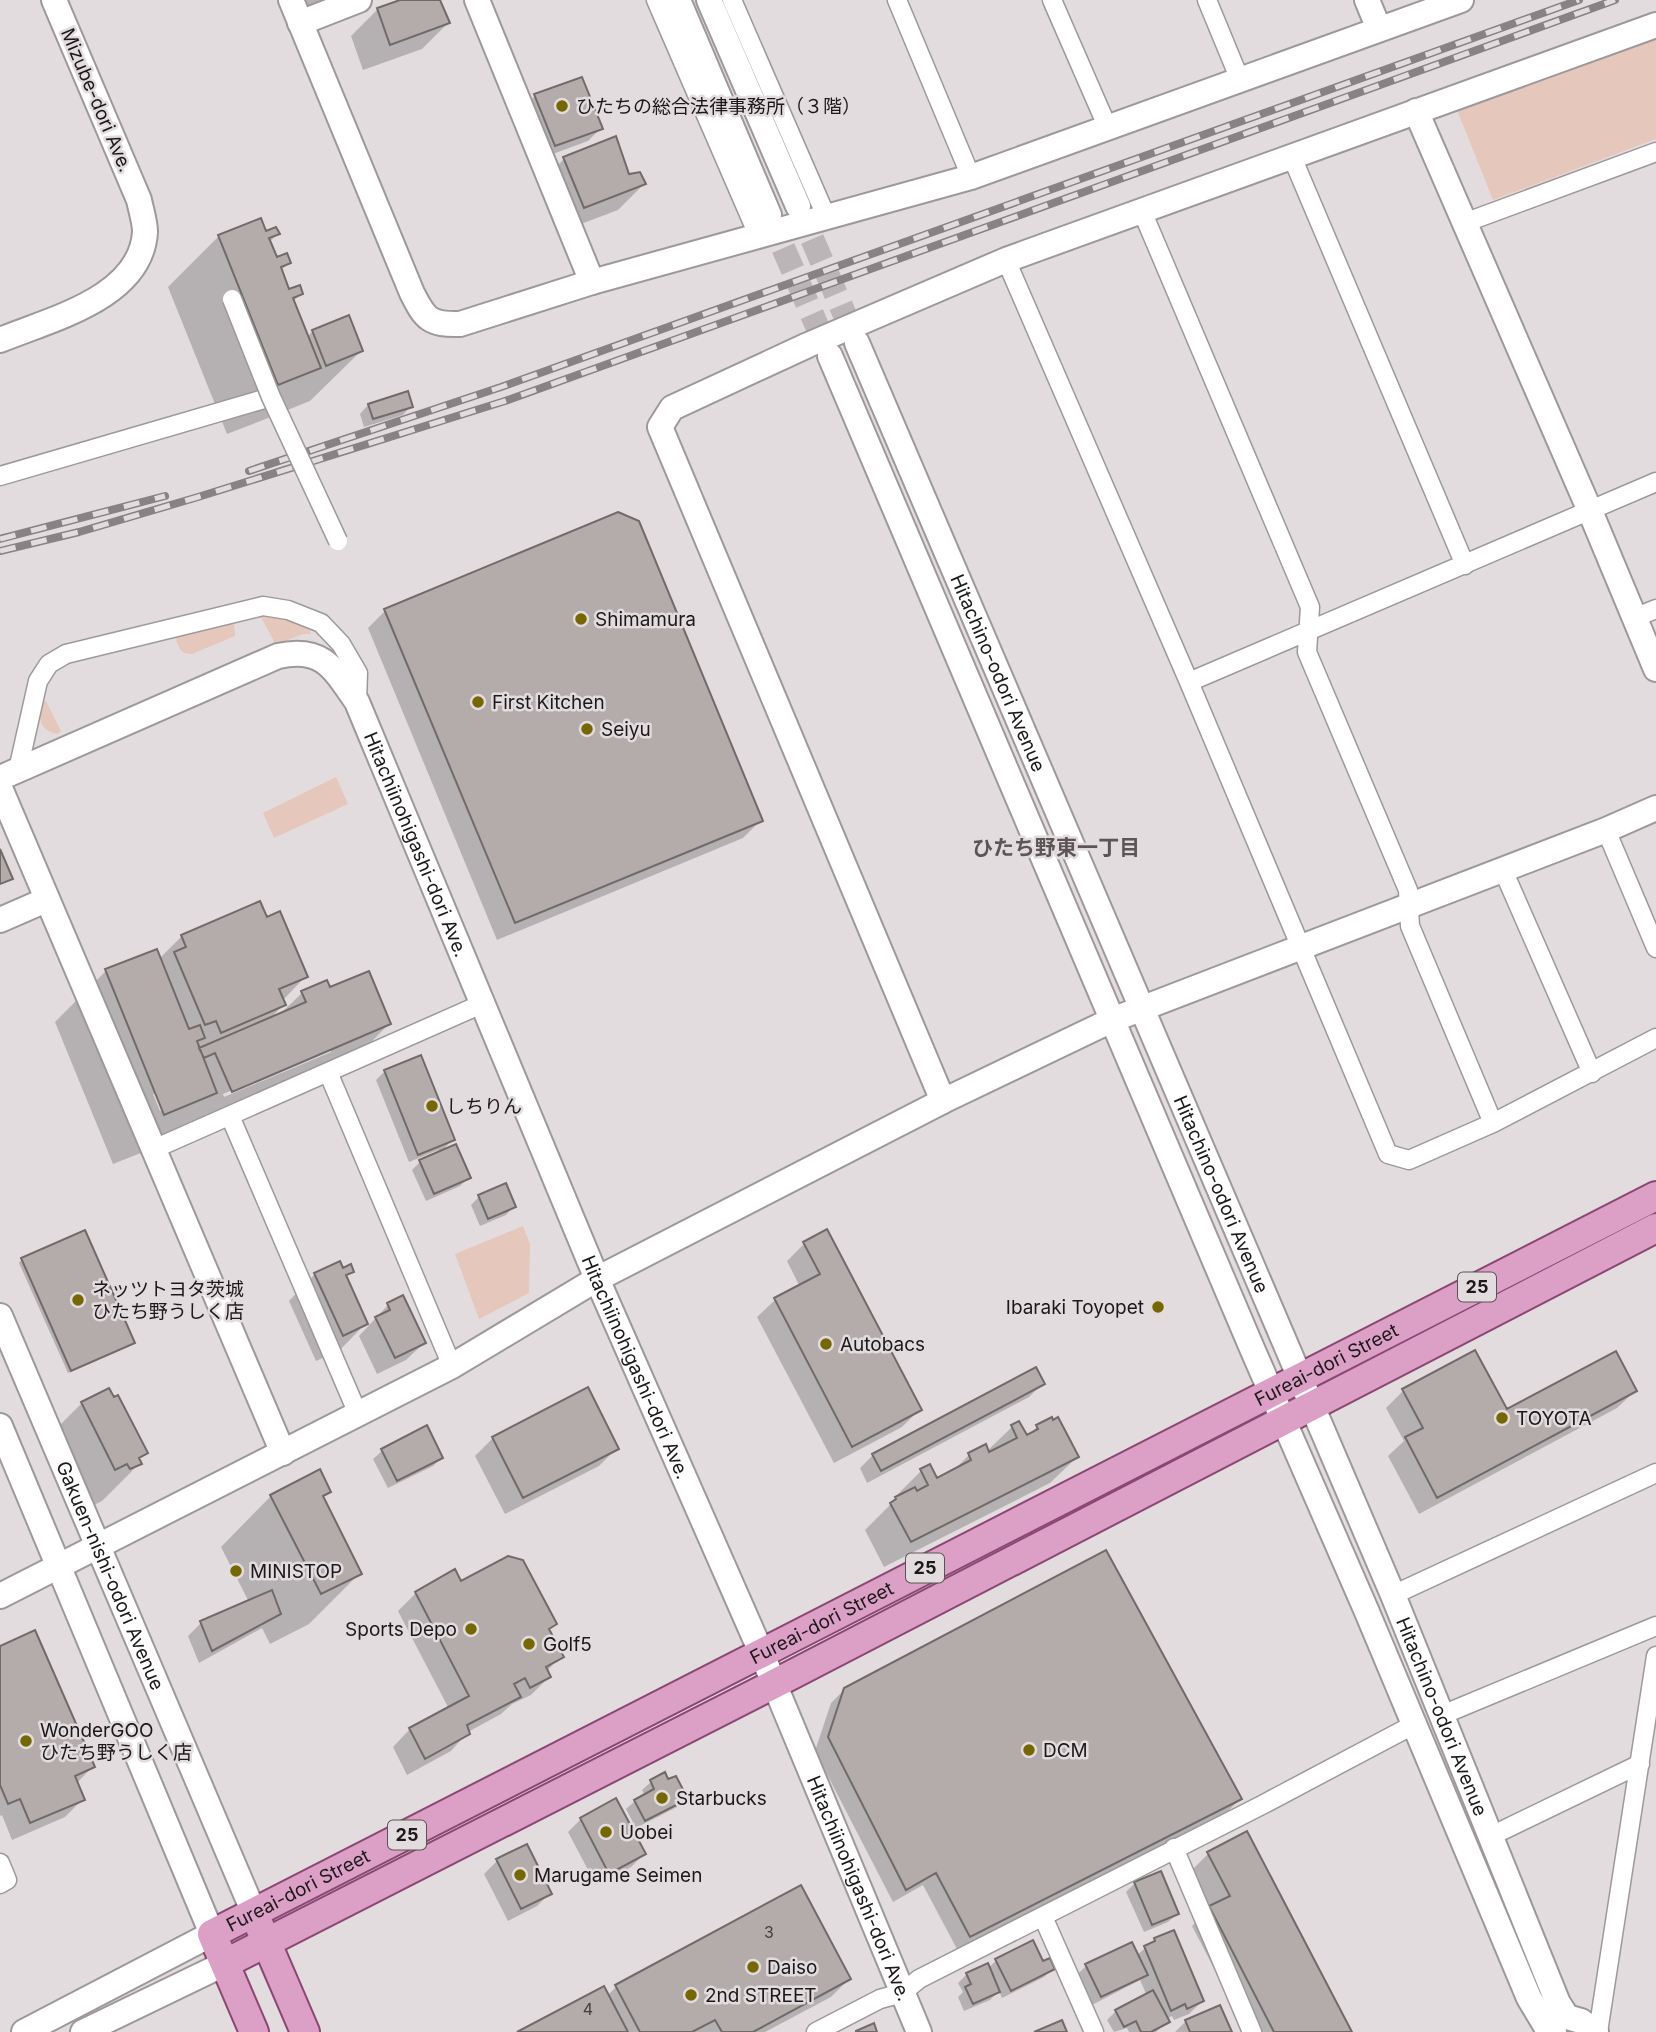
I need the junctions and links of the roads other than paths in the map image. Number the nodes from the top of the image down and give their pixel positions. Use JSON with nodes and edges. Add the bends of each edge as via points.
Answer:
{"nodes":[{"id":1,"x":54,"y":0,"type":"edge"},
{"id":2,"x":290,"y":0,"type":"edge"},
{"id":3,"x":359,"y":0,"type":"edge"},
{"id":4,"x":477,"y":0,"type":"edge"},
{"id":5,"x":656,"y":0,"type":"edge"},
{"id":6,"x":678,"y":0,"type":"edge"},
{"id":7,"x":709,"y":0,"type":"edge"},
{"id":8,"x":732,"y":0,"type":"edge"},
{"id":9,"x":897,"y":0,"type":"edge"},
{"id":10,"x":1052,"y":0,"type":"edge"},
{"id":11,"x":1207,"y":0,"type":"edge"},
{"id":12,"x":1367,"y":0,"type":"edge"},
{"id":13,"x":1461,"y":0,"type":"edge"},
{"id":14,"x":300,"y":23,"type":"junction"},
{"id":15,"x":1656,"y":25,"type":"edge"},
{"id":16,"x":1379,"y":29,"type":"junction"},
{"id":17,"x":1240,"y":79,"type":"junction"},
{"id":18,"x":1416,"y":111,"type":"junction"},
{"id":19,"x":1107,"y":126,"type":"junction"},
{"id":20,"x":1656,"y":152,"type":"edge"},
{"id":21,"x":1292,"y":158,"type":"junction"},
{"id":22,"x":971,"y":177,"type":"junction"},
{"id":23,"x":797,"y":206,"type":"tunnel mouth"},
{"id":24,"x":1142,"y":211,"type":"junction"},
{"id":25,"x":826,"y":216,"type":"junction"},
{"id":26,"x":1464,"y":223,"type":"junction"},
{"id":27,"x":764,"y":225,"type":"junction"},
{"id":28,"x":1006,"y":260,"type":"junction"},
{"id":29,"x":592,"y":282,"type":"junction"},
{"id":30,"x":232,"y":299,"type":"dead end"},
{"id":31,"x":0,"y":340,"type":"edge"},
{"id":32,"x":857,"y":343,"type":"tunnel mouth"},
{"id":33,"x":830,"y":356,"type":"tunnel mouth"},
{"id":34,"x":271,"y":397,"type":"junction"},
{"id":35,"x":0,"y":476,"type":"edge"},
{"id":36,"x":1656,"y":482,"type":"edge"},
{"id":37,"x":1590,"y":511,"type":"junction"},
{"id":38,"x":338,"y":541,"type":"dead end"},
{"id":39,"x":1465,"y":565,"type":"junction"},
{"id":40,"x":1645,"y":613,"type":"edge"},
{"id":41,"x":1307,"y":633,"type":"junction"},
{"id":42,"x":1656,"y":669,"type":"edge"},
{"id":43,"x":1189,"y":682,"type":"junction"},
{"id":44,"x":358,"y":702,"type":"junction"},
{"id":45,"x":9,"y":774,"type":"edge"},
{"id":46,"x":0,"y":788,"type":"edge"},
{"id":47,"x":1656,"y":808,"type":"edge"},
{"id":48,"x":1606,"y":830,"type":"junction"},
{"id":49,"x":1503,"y":870,"type":"junction"},
{"id":50,"x":46,"y":900,"type":"junction"},
{"id":51,"x":1408,"y":906,"type":"junction"},
{"id":52,"x":0,"y":920,"type":"edge"},
{"id":53,"x":1300,"y":948,"type":"junction"},
{"id":54,"x":1656,"y":948,"type":"edge"},
{"id":55,"x":484,"y":1003,"type":"junction"},
{"id":56,"x":1142,"y":1009,"type":"junction"},
{"id":57,"x":1112,"y":1020,"type":"junction"},
{"id":58,"x":1656,"y":1038,"type":"edge"},
{"id":59,"x":328,"y":1072,"type":"junction"},
{"id":60,"x":1592,"y":1073,"type":"junction"},
{"id":61,"x":943,"y":1101,"type":"junction"},
{"id":62,"x":230,"y":1116,"type":"junction"},
{"id":63,"x":1493,"y":1123,"type":"junction"},
{"id":64,"x":154,"y":1149,"type":"junction"},
{"id":65,"x":1656,"y":1196,"type":"edge"},
{"id":66,"x":1656,"y":1228,"type":"edge"},
{"id":67,"x":597,"y":1279,"type":"junction"},
{"id":68,"x":0,"y":1316,"type":"edge"},
{"id":69,"x":452,"y":1366,"type":"junction"},
{"id":70,"x":1299,"y":1379,"type":"junction"},
{"id":71,"x":1272,"y":1393,"type":"junction"},
{"id":72,"x":1311,"y":1407,"type":"junction"},
{"id":73,"x":358,"y":1414,"type":"junction"},
{"id":74,"x":1283,"y":1421,"type":"junction"},
{"id":75,"x":0,"y":1426,"type":"edge"},
{"id":76,"x":283,"y":1453,"type":"junction"},
{"id":77,"x":1656,"y":1473,"type":"edge"},
{"id":78,"x":97,"y":1545,"type":"junction"},
{"id":79,"x":57,"y":1566,"type":"junction"},
{"id":80,"x":1393,"y":1595,"type":"junction"},
{"id":81,"x":0,"y":1596,"type":"edge"},
{"id":82,"x":1656,"y":1626,"type":"edge"},
{"id":83,"x":761,"y":1652,"type":"junction"},
{"id":84,"x":1656,"y":1656,"type":"edge"},
{"id":85,"x":774,"y":1685,"type":"junction"},
{"id":86,"x":1442,"y":1715,"type":"junction"},
{"id":87,"x":1413,"y":1725,"type":"junction"},
{"id":88,"x":1640,"y":1765,"type":"junction"},
{"id":89,"x":1491,"y":1836,"type":"junction"},
{"id":90,"x":1174,"y":1849,"type":"junction"},
{"id":91,"x":0,"y":1863,"type":"edge"},
{"id":92,"x":0,"y":1884,"type":"edge"},
{"id":93,"x":254,"y":1913,"type":"junction"},
{"id":94,"x":1042,"y":1917,"type":"junction"},
{"id":95,"x":212,"y":1934,"type":"junction"},
{"id":96,"x":266,"y":1942,"type":"junction"},
{"id":97,"x":226,"y":1963,"type":"junction"},
{"id":98,"x":902,"y":1993,"type":"junction"},
{"id":99,"x":24,"y":2032,"type":"edge"},
{"id":100,"x":83,"y":2032,"type":"edge"},
{"id":101,"x":254,"y":2032,"type":"edge"},
{"id":102,"x":305,"y":2032,"type":"edge"},
{"id":103,"x":816,"y":2032,"type":"edge"},
{"id":104,"x":919,"y":2032,"type":"edge"},
{"id":105,"x":1094,"y":2032,"type":"edge"},
{"id":106,"x":1252,"y":2032,"type":"edge"},
{"id":107,"x":1554,"y":2032,"type":"edge"},
{"id":108,"x":1597,"y":2032,"type":"edge"}],
"edges":[{"from":1,"to":31,"type":"street","name":"Mizube-dori Ave.","via":[[139,200],[145,231],[139,258],[124,281],[100,298]]},
{"from":2,"to":14,"type":"street"},
{"from":3,"to":14,"type":"street"},
{"from":4,"to":29,"type":"street"},
{"from":5,"to":27,"type":"street"},
{"from":6,"to":27,"type":"street"},
{"from":7,"to":23,"type":"street"},
{"from":8,"to":25,"type":"street"},
{"from":9,"to":22,"type":"street"},
{"from":10,"to":19,"type":"street"},
{"from":11,"to":17,"type":"street"},
{"from":12,"to":16,"type":"street"},
{"from":13,"to":16,"type":"street"},
{"from":14,"to":29,"type":"street","via":[[422,314],[439,325],[460,324]]},
{"from":15,"to":18,"type":"street"},
{"from":16,"to":17,"type":"street"},
{"from":17,"to":19,"type":"street"},
{"from":18,"to":21,"type":"street"},
{"from":18,"to":26,"type":"street"},
{"from":19,"to":22,"type":"street"},
{"from":20,"to":26,"type":"street"},
{"from":21,"to":24,"type":"street"},
{"from":21,"to":39,"type":"street"},
{"from":22,"to":25,"type":"street"},
{"from":24,"to":28,"type":"street"},
{"from":24,"to":41,"type":"street","via":[[1310,607]]},
{"from":25,"to":27,"type":"street"},
{"from":26,"to":37,"type":"street"},
{"from":27,"to":29,"type":"street"},
{"from":28,"to":43,"type":"street"},
{"from":28,"to":61,"type":"street","via":[[672,408],[660,428]]},
{"from":30,"to":34,"type":"street","bridge":true},
{"from":32,"to":56,"type":"street","name":"Hitachino-odori Avenue"},
{"from":33,"to":57,"type":"street","name":"Hitachino-odori Avenue"},
{"from":34,"to":35,"type":"street"},
{"from":34,"to":38,"type":"street","bridge":true},
{"from":36,"to":37,"type":"street"},
{"from":37,"to":39,"type":"street"},
{"from":37,"to":40,"type":"street"},
{"from":39,"to":41,"type":"street"},
{"from":40,"to":42,"type":"street"},
{"from":41,"to":43,"type":"street"},
{"from":41,"to":51,"type":"street","via":[[1307,652],[1408,890]]},
{"from":43,"to":53,"type":"street"},
{"from":44,"to":45,"type":"street","name":"Hitachiinohigashi-dori Ave.","via":[[323,659],[293,652]]},
{"from":44,"to":45,"type":"street","via":[[358,673],[341,644],[321,623],[263,606],[66,654],[49,664],[38,681]]},
{"from":44,"to":55,"type":"street","name":"Hitachiinohigashi-dori Ave."},
{"from":46,"to":50,"type":"street"},
{"from":47,"to":48,"type":"street"},
{"from":48,"to":49,"type":"street"},
{"from":48,"to":54,"type":"street"},
{"from":49,"to":51,"type":"street"},
{"from":49,"to":60,"type":"street"},
{"from":50,"to":52,"type":"street"},
{"from":50,"to":64,"type":"street"},
{"from":51,"to":53,"type":"street"},
{"from":51,"to":63,"type":"street","via":[[1410,926]]},
{"from":53,"to":56,"type":"street"},
{"from":53,"to":63,"type":"street","via":[[1388,1154],[1409,1160]]},
{"from":55,"to":59,"type":"street"},
{"from":55,"to":67,"type":"street","name":"Hitachiinohigashi-dori Ave."},
{"from":56,"to":57,"type":"street"},
{"from":56,"to":70,"type":"street","name":"Hitachino-odori Avenue"},
{"from":57,"to":61,"type":"street"},
{"from":57,"to":71,"type":"street","name":"Hitachino-odori Avenue"},
{"from":58,"to":60,"type":"street"},
{"from":59,"to":62,"type":"street"},
{"from":59,"to":69,"type":"street"},
{"from":60,"to":63,"type":"street"},
{"from":61,"to":67,"type":"street"},
{"from":62,"to":64,"type":"street"},
{"from":62,"to":73,"type":"street"},
{"from":64,"to":76,"type":"street"},
{"from":65,"to":70,"type":"main road","name":"Fureai-dori Street","number":"25"},
{"from":66,"to":72,"type":"main road","name":"Fureai-dori Street","number":"25"},
{"from":67,"to":69,"type":"street"},
{"from":67,"to":83,"type":"street","name":"Hitachiinohigashi-dori Ave."},
{"from":68,"to":78,"type":"street","name":"Gakuen-nishi-odori Avenue"},
{"from":69,"to":73,"type":"street"},
{"from":70,"to":71,"type":"main road","name":"Fureai-dori Street","number":"25"},
{"from":70,"to":72,"type":"street","name":"Hitachino-odori Avenue"},
{"from":71,"to":74,"type":"street","name":"Hitachino-odori Avenue"},
{"from":71,"to":83,"type":"main road","name":"Fureai-dori Street","number":"25"},
{"from":72,"to":74,"type":"main road","name":"Fureai-dori Street","number":"25"},
{"from":72,"to":80,"type":"street","name":"Hitachino-odori Avenue"},
{"from":73,"to":76,"type":"street"},
{"from":74,"to":85,"type":"main road","name":"Fureai-dori Street","number":"25"},
{"from":74,"to":87,"type":"street","name":"Hitachino-odori Avenue"},
{"from":75,"to":79,"type":"street"},
{"from":76,"to":78,"type":"street"},
{"from":77,"to":80,"type":"street"},
{"from":78,"to":79,"type":"street"},
{"from":78,"to":93,"type":"street","name":"Gakuen-nishi-odori Avenue"},
{"from":79,"to":81,"type":"street"},
{"from":79,"to":95,"type":"street"},
{"from":80,"to":86,"type":"street","name":"Hitachino-odori Avenue"},
{"from":82,"to":86,"type":"street"},
{"from":83,"to":85,"type":"street","name":"Hitachiinohigashi-dori Ave."},
{"from":83,"to":93,"type":"main road","name":"Fureai-dori Street","number":"25"},
{"from":84,"to":88,"type":"street"},
{"from":85,"to":96,"type":"main road","name":"Fureai-dori Street","number":"25"},
{"from":85,"to":98,"type":"street","name":"Hitachiinohigashi-dori Ave."},
{"from":86,"to":89,"type":"street","name":"Hitachino-odori Avenue"},
{"from":87,"to":90,"type":"street"},
{"from":87,"to":107,"type":"street","name":"Hitachino-odori Avenue","via":[[1529,1998]]},
{"from":88,"to":89,"type":"street"},
{"from":88,"to":108,"type":"street"},
{"from":89,"to":108,"type":"street","name":"Hitachino-odori Avenue","via":[[1558,2003],[1567,2017]]},
{"from":90,"to":94,"type":"street"},
{"from":90,"to":106,"type":"street"},
{"from":91,"to":92,"type":"street","via":[[7,1880]]},
{"from":93,"to":95,"type":"main road","name":"Fureai-dori Street","number":"25"},
{"from":93,"to":96,"type":"main road"},
{"from":94,"to":98,"type":"street","via":[[919,1979]]},
{"from":94,"to":105,"type":"street"},
{"from":95,"to":97,"type":"main road"},
{"from":95,"to":99,"type":"street","name":"Fureai-dori Street"},
{"from":96,"to":97,"type":"main road","name":"Fureai-dori Street","number":"25"},
{"from":96,"to":102,"type":"main road"},
{"from":97,"to":100,"type":"street","name":"Fureai-dori Street"},
{"from":97,"to":101,"type":"main road"},
{"from":98,"to":103,"type":"street","via":[[880,1999]]},
{"from":98,"to":104,"type":"street","name":"Hitachiinohigashi-dori Ave."}]}
